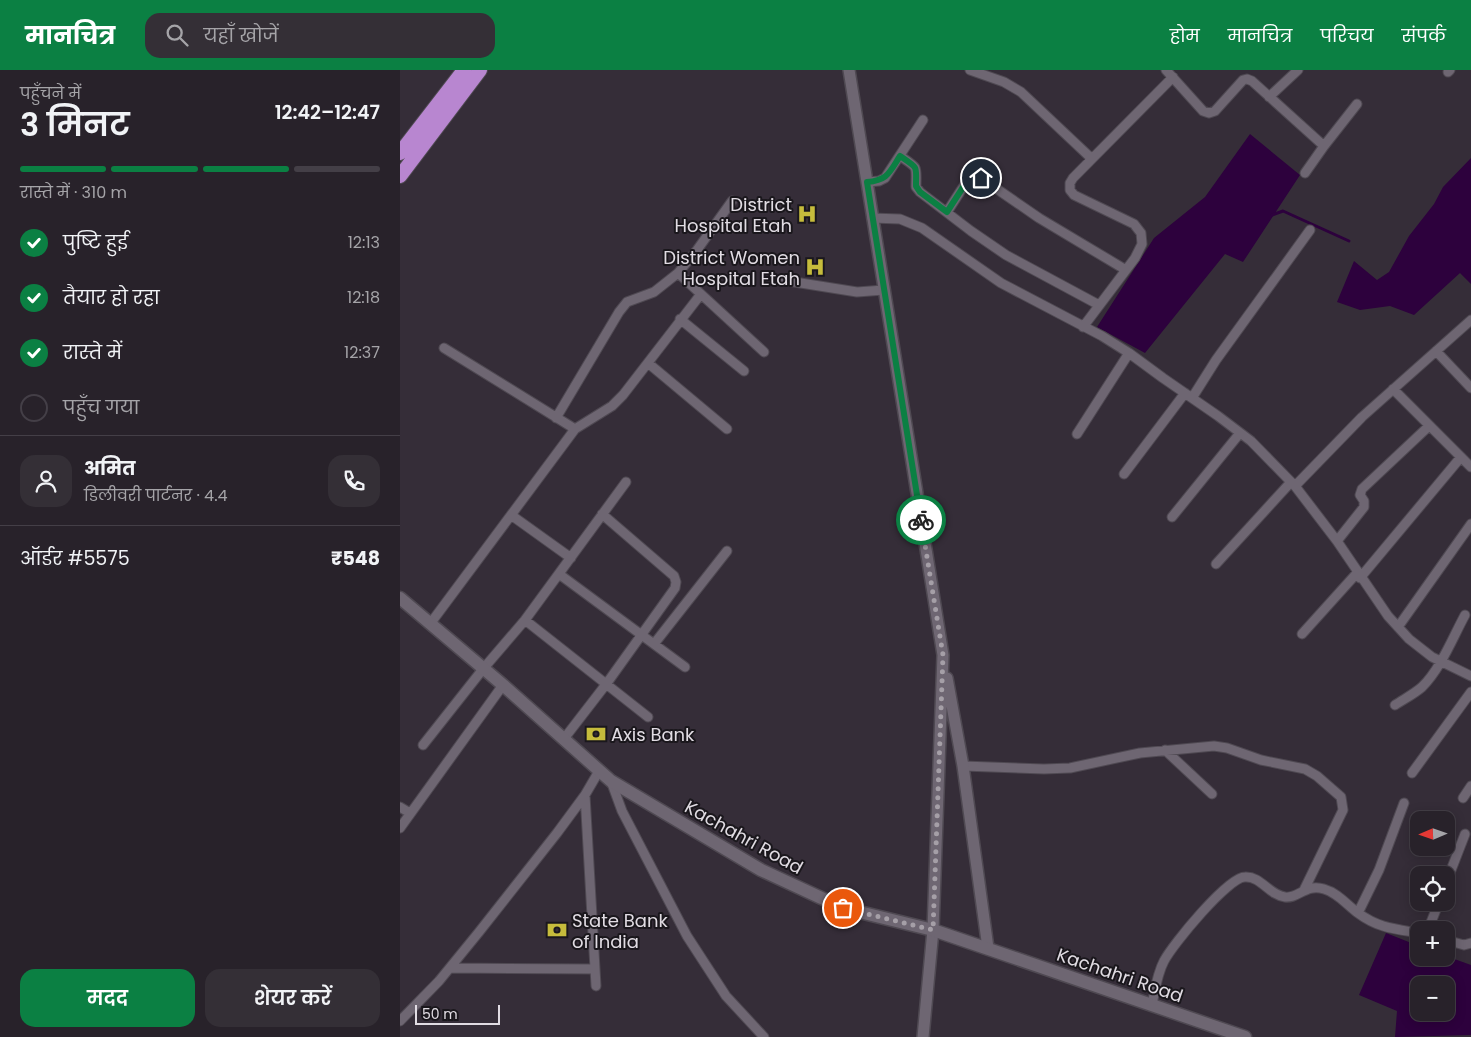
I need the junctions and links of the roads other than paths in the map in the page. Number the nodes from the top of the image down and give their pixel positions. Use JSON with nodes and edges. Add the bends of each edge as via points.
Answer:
{"nodes":[{"id":1,"x":464,"y":70,"type":"edge"},
{"id":2,"x":480,"y":70,"type":"edge"},
{"id":3,"x":849,"y":70,"type":"edge"},
{"id":4,"x":970,"y":70,"type":"edge"},
{"id":5,"x":1166,"y":70,"type":"edge"},
{"id":6,"x":1298,"y":70,"type":"edge"},
{"id":7,"x":1173,"y":77,"type":"junction"},
{"id":8,"x":1269,"y":97,"type":"junction"},
{"id":9,"x":1357,"y":104,"type":"dead end"},
{"id":10,"x":923,"y":120,"type":"dead end"},
{"id":11,"x":1324,"y":146,"type":"junction"},
{"id":12,"x":400,"y":153,"type":"edge"},
{"id":13,"x":900,"y":156,"type":"junction"},
{"id":14,"x":1091,"y":158,"type":"junction"},
{"id":15,"x":1305,"y":173,"type":"dead end"},
{"id":16,"x":400,"y":176,"type":"edge"},
{"id":17,"x":867,"y":182,"type":"junction"},
{"id":18,"x":732,"y":201,"type":"dead end"},
{"id":19,"x":947,"y":212,"type":"junction"},
{"id":20,"x":872,"y":218,"type":"junction"},
{"id":21,"x":1310,"y":230,"type":"dead end"},
{"id":22,"x":1126,"y":270,"type":"junction"},
{"id":23,"x":678,"y":273,"type":"junction"},
{"id":24,"x":782,"y":280,"type":"dead end"},
{"id":25,"x":884,"y":290,"type":"junction"},
{"id":26,"x":701,"y":294,"type":"junction"},
{"id":27,"x":1100,"y":305,"type":"junction"},
{"id":28,"x":680,"y":319,"type":"junction"},
{"id":29,"x":1471,"y":320,"type":"edge"},
{"id":30,"x":1083,"y":326,"type":"junction"},
{"id":31,"x":444,"y":348,"type":"dead end"},
{"id":32,"x":1436,"y":351,"type":"junction"},
{"id":33,"x":764,"y":352,"type":"dead end"},
{"id":34,"x":1129,"y":353,"type":"junction"},
{"id":35,"x":648,"y":363,"type":"junction"},
{"id":36,"x":744,"y":371,"type":"dead end"},
{"id":37,"x":1471,"y":388,"type":"edge"},
{"id":38,"x":1393,"y":389,"type":"junction"},
{"id":39,"x":1188,"y":395,"type":"junction"},
{"id":40,"x":556,"y":418,"type":"junction"},
{"id":41,"x":1429,"y":426,"type":"junction"},
{"id":42,"x":576,"y":429,"type":"junction"},
{"id":43,"x":727,"y":429,"type":"dead end"},
{"id":44,"x":1240,"y":432,"type":"junction"},
{"id":45,"x":1077,"y":434,"type":"dead end"},
{"id":46,"x":1460,"y":457,"type":"junction"},
{"id":47,"x":1471,"y":467,"type":"edge"},
{"id":48,"x":1124,"y":474,"type":"dead end"},
{"id":49,"x":626,"y":482,"type":"dead end"},
{"id":50,"x":1293,"y":484,"type":"junction"},
{"id":51,"x":602,"y":514,"type":"junction"},
{"id":52,"x":511,"y":515,"type":"junction"},
{"id":53,"x":1172,"y":516,"type":"dead end"},
{"id":54,"x":1471,"y":524,"type":"edge"},
{"id":55,"x":1337,"y":541,"type":"junction"},
{"id":56,"x":727,"y":551,"type":"dead end"},
{"id":57,"x":571,"y":558,"type":"junction"},
{"id":58,"x":1216,"y":564,"type":"dead end"},
{"id":59,"x":559,"y":574,"type":"junction"},
{"id":60,"x":1359,"y":575,"type":"junction"},
{"id":61,"x":400,"y":598,"type":"edge"},
{"id":62,"x":1464,"y":615,"type":"dead end"},
{"id":63,"x":525,"y":620,"type":"junction"},
{"id":64,"x":430,"y":624,"type":"junction"},
{"id":65,"x":1398,"y":626,"type":"junction"},
{"id":66,"x":1302,"y":634,"type":"dead end"},
{"id":67,"x":640,"y":635,"type":"junction"},
{"id":68,"x":654,"y":644,"type":"junction"},
{"id":69,"x":943,"y":655,"type":"junction"},
{"id":70,"x":1440,"y":661,"type":"junction"},
{"id":71,"x":685,"y":667,"type":"dead end"},
{"id":72,"x":483,"y":669,"type":"junction"},
{"id":73,"x":1471,"y":676,"type":"edge"},
{"id":74,"x":607,"y":683,"type":"junction"},
{"id":75,"x":503,"y":684,"type":"junction"},
{"id":76,"x":1471,"y":692,"type":"edge"},
{"id":77,"x":1395,"y":705,"type":"dead end"},
{"id":78,"x":648,"y":717,"type":"dead end"},
{"id":79,"x":563,"y":740,"type":"junction"},
{"id":80,"x":422,"y":745,"type":"dead end"},
{"id":81,"x":1165,"y":750,"type":"junction"},
{"id":82,"x":963,"y":766,"type":"junction"},
{"id":83,"x":599,"y":771,"type":"junction"},
{"id":84,"x":1412,"y":774,"type":"dead end"},
{"id":85,"x":611,"y":781,"type":"junction"},
{"id":86,"x":1471,"y":786,"type":"edge"},
{"id":87,"x":1212,"y":794,"type":"dead end"},
{"id":88,"x":584,"y":795,"type":"junction"},
{"id":89,"x":1463,"y":798,"type":"dead end"},
{"id":90,"x":1404,"y":803,"type":"dead end"},
{"id":91,"x":400,"y":807,"type":"edge"},
{"id":92,"x":410,"y":813,"type":"junction"},
{"id":93,"x":400,"y":828,"type":"edge"},
{"id":94,"x":1465,"y":834,"type":"dead end"},
{"id":95,"x":1453,"y":866,"type":"edge"},
{"id":96,"x":1304,"y":890,"type":"junction"},
{"id":97,"x":1358,"y":913,"type":"junction"},
{"id":98,"x":933,"y":930,"type":"junction"},
{"id":99,"x":1410,"y":932,"type":"edge"},
{"id":100,"x":1455,"y":942,"type":"edge"},
{"id":101,"x":1471,"y":943,"type":"edge"},
{"id":102,"x":988,"y":948,"type":"junction"},
{"id":103,"x":450,"y":968,"type":"junction"},
{"id":104,"x":595,"y":969,"type":"junction"},
{"id":105,"x":596,"y":986,"type":"dead end"},
{"id":106,"x":1152,"y":1005,"type":"junction"},
{"id":107,"x":400,"y":1021,"type":"edge"},
{"id":108,"x":764,"y":1037,"type":"edge"},
{"id":109,"x":923,"y":1037,"type":"edge"},
{"id":110,"x":1245,"y":1037,"type":"edge"}],
"edges":[{"from":1,"to":12,"type":"highway"},
{"from":2,"to":16,"type":"highway"},
{"from":3,"to":17,"type":"street"},
{"from":4,"to":14,"type":"street","via":[[1021,92]]},
{"from":5,"to":7,"type":"street"},
{"from":6,"to":8,"type":"street"},
{"from":7,"to":8,"type":"street","via":[[1203,111],[1209,113],[1215,111],[1243,80],[1252,81]]},
{"from":7,"to":14,"type":"street"},
{"from":8,"to":11,"type":"street"},
{"from":9,"to":11,"type":"street"},
{"from":10,"to":13,"type":"street"},
{"from":11,"to":15,"type":"street"},
{"from":13,"to":17,"type":"street","via":[[885,178]]},
{"from":13,"to":19,"type":"street","via":[[916,167],[916,186],[920,192]]},
{"from":14,"to":22,"type":"street","via":[[1073,178],[1070,190],[1074,195],[1134,224],[1141,233],[1142,244]]},
{"from":17,"to":20,"type":"street"},
{"from":18,"to":23,"type":"street"},
{"from":19,"to":22,"type":"street","via":[[969,178],[975,175]]},
{"from":19,"to":27,"type":"street","via":[[1006,254]]},
{"from":20,"to":25,"type":"street"},
{"from":20,"to":30,"type":"street","via":[[900,219],[922,228],[1001,283]]},
{"from":21,"to":39,"type":"street"},
{"from":22,"to":27,"type":"street"},
{"from":23,"to":26,"type":"street"},
{"from":23,"to":40,"type":"street","via":[[654,292],[627,302]]},
{"from":24,"to":25,"type":"street","via":[[857,292]]},
{"from":25,"to":69,"type":"street"},
{"from":26,"to":28,"type":"street"},
{"from":26,"to":33,"type":"street"},
{"from":27,"to":30,"type":"street"},
{"from":28,"to":35,"type":"street"},
{"from":28,"to":36,"type":"street"},
{"from":29,"to":32,"type":"street"},
{"from":30,"to":34,"type":"street"},
{"from":31,"to":40,"type":"street"},
{"from":32,"to":37,"type":"street"},
{"from":32,"to":38,"type":"street"},
{"from":34,"to":39,"type":"street"},
{"from":34,"to":45,"type":"street"},
{"from":35,"to":42,"type":"street","via":[[612,406]]},
{"from":35,"to":43,"type":"street"},
{"from":38,"to":41,"type":"street"},
{"from":38,"to":50,"type":"street"},
{"from":39,"to":44,"type":"street"},
{"from":39,"to":48,"type":"street"},
{"from":40,"to":42,"type":"street"},
{"from":41,"to":46,"type":"street"},
{"from":41,"to":55,"type":"street","via":[[1362,489],[1360,495],[1364,506]]},
{"from":42,"to":52,"type":"street"},
{"from":44,"to":50,"type":"street"},
{"from":44,"to":53,"type":"street"},
{"from":46,"to":47,"type":"street"},
{"from":46,"to":60,"type":"street"},
{"from":49,"to":51,"type":"street"},
{"from":50,"to":55,"type":"street"},
{"from":50,"to":58,"type":"street"},
{"from":51,"to":57,"type":"street"},
{"from":51,"to":67,"type":"street","via":[[674,576],[676,582],[675,588]]},
{"from":52,"to":57,"type":"street"},
{"from":52,"to":64,"type":"street"},
{"from":54,"to":65,"type":"street"},
{"from":55,"to":60,"type":"street"},
{"from":56,"to":68,"type":"street"},
{"from":57,"to":59,"type":"street"},
{"from":59,"to":63,"type":"street"},
{"from":59,"to":67,"type":"street"},
{"from":60,"to":65,"type":"street"},
{"from":60,"to":66,"type":"street"},
{"from":61,"to":64,"type":"main road","name":"Kachahri Road"},
{"from":62,"to":70,"type":"street"},
{"from":63,"to":72,"type":"street"},
{"from":63,"to":74,"type":"street"},
{"from":64,"to":72,"type":"main road","name":"Kachahri Road"},
{"from":65,"to":70,"type":"street","via":[[1409,639]]},
{"from":67,"to":68,"type":"street"},
{"from":67,"to":74,"type":"street"},
{"from":68,"to":71,"type":"street"},
{"from":69,"to":82,"type":"street"},
{"from":69,"to":98,"type":"street"},
{"from":70,"to":73,"type":"street"},
{"from":70,"to":77,"type":"street","via":[[1421,687]]},
{"from":72,"to":75,"type":"main road","name":"Kachahri Road"},
{"from":72,"to":80,"type":"street"},
{"from":74,"to":78,"type":"street"},
{"from":74,"to":79,"type":"street"},
{"from":75,"to":79,"type":"main road","name":"Kachahri Road"},
{"from":75,"to":92,"type":"street"},
{"from":76,"to":84,"type":"street"},
{"from":79,"to":83,"type":"main road","name":"Kachahri Road"},
{"from":81,"to":82,"type":"street","via":[[1070,768]]},
{"from":81,"to":87,"type":"street"},
{"from":81,"to":96,"type":"street","via":[[1227,748],[1261,760],[1298,767],[1318,776],[1342,797],[1343,810]]},
{"from":82,"to":102,"type":"street"},
{"from":83,"to":85,"type":"main road","name":"Kachahri Road"},
{"from":83,"to":88,"type":"street"},
{"from":85,"to":98,"type":"main road","name":"Kachahri Road","via":[[780,879],[843,908]]},
{"from":85,"to":108,"type":"street","via":[[622,811],[687,936],[726,996]]},
{"from":86,"to":89,"type":"street"},
{"from":88,"to":103,"type":"street","via":[[557,834]]},
{"from":88,"to":104,"type":"street"},
{"from":90,"to":97,"type":"street","via":[[1379,870]]},
{"from":91,"to":92,"type":"street"},
{"from":92,"to":93,"type":"street"},
{"from":94,"to":95,"type":"street"},
{"from":96,"to":97,"type":"street","via":[[1323,888],[1333,892]]},
{"from":96,"to":106,"type":"street","via":[[1284,897],[1248,876],[1234,880],[1193,923],[1164,961]]},
{"from":97,"to":99,"type":"street","via":[[1375,924]]},
{"from":98,"to":102,"type":"main road","name":"Kachahri Road"},
{"from":98,"to":109,"type":"street"},
{"from":100,"to":101,"type":"street"},
{"from":102,"to":106,"type":"main road","name":"Kachahri Road"},
{"from":103,"to":104,"type":"street"},
{"from":103,"to":107,"type":"street"},
{"from":104,"to":105,"type":"street"},
{"from":106,"to":110,"type":"main road","name":"Kachahri Road"}]}
